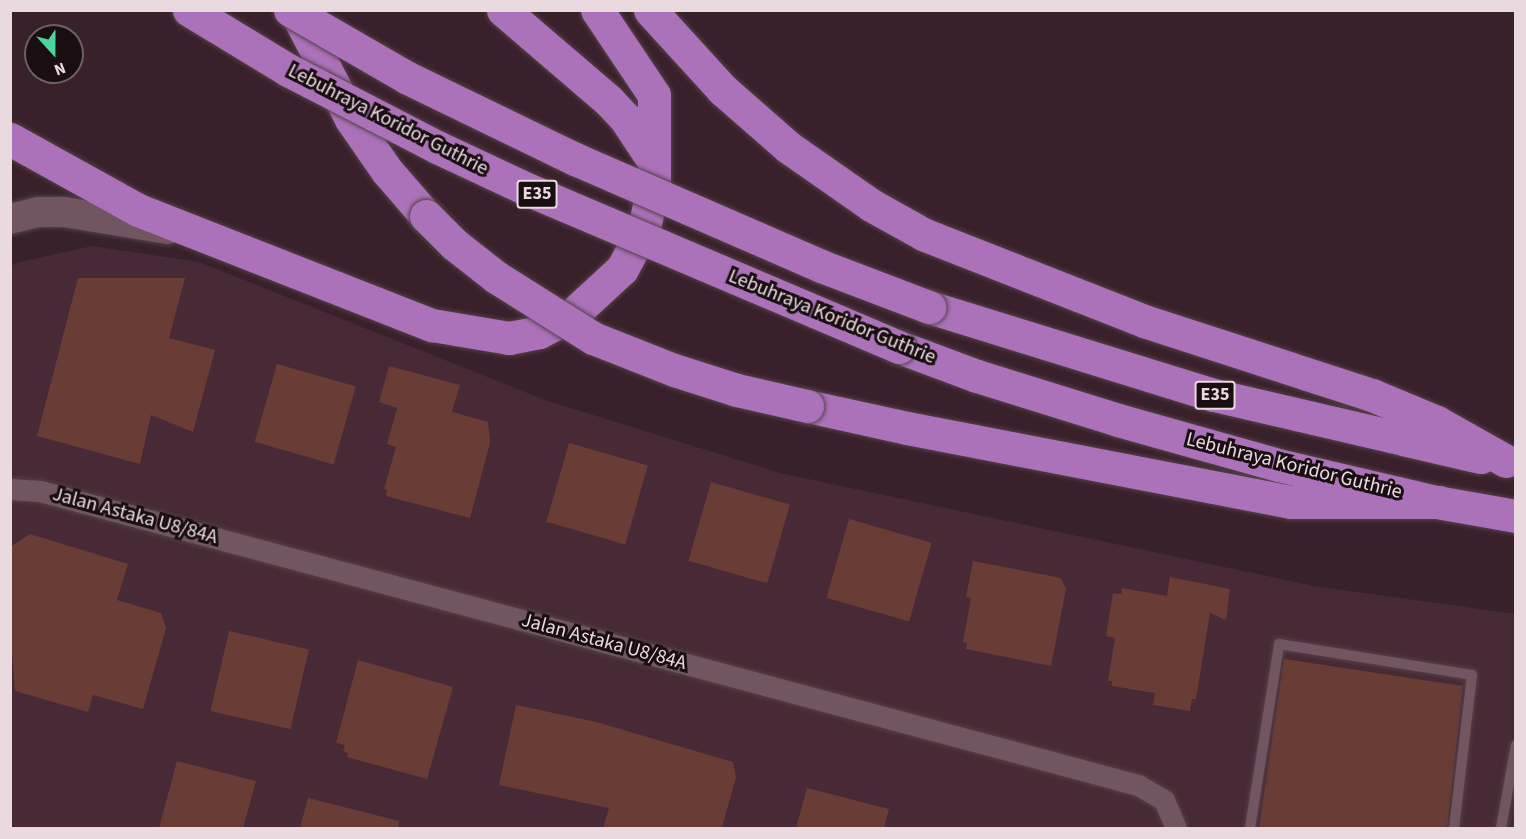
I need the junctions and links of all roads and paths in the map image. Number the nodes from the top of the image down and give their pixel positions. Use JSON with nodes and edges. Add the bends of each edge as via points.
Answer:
{"nodes":[{"id":1,"x":189,"y":10,"type":"edge"},
{"id":2,"x":290,"y":10,"type":"edge"},
{"id":3,"x":295,"y":10,"type":"edge"},
{"id":4,"x":503,"y":10,"type":"edge"},
{"id":5,"x":597,"y":10,"type":"edge"},
{"id":6,"x":651,"y":10,"type":"edge"},
{"id":7,"x":10,"y":139,"type":"edge"},
{"id":8,"x":654,"y":162,"type":"junction"},
{"id":9,"x":10,"y":219,"type":"edge"},
{"id":10,"x":192,"y":233,"type":"junction"},
{"id":11,"x":1511,"y":462,"type":"edge"},
{"id":12,"x":10,"y":489,"type":"edge"},
{"id":13,"x":1439,"y":502,"type":"junction"},
{"id":14,"x":1515,"y":516,"type":"edge"},
{"id":15,"x":1515,"y":745,"type":"edge"},
{"id":16,"x":1176,"y":828,"type":"edge"},
{"id":17,"x":1250,"y":828,"type":"edge"},
{"id":18,"x":1454,"y":828,"type":"edge"},
{"id":19,"x":1501,"y":828,"type":"edge"}],
"edges":[{"from":1,"to":13,"type":"highway","name":"Lebuhraya Koridor Guthrie","number":"E35","bridge":true,"via":[[288,70],[436,147],[900,347],[977,376],[1129,423],[1278,465]]},
{"from":2,"to":11,"type":"highway","number":"E35","bridge":true,"via":[[408,78],[566,154],[821,266],[929,307],[1214,395],[1424,446]]},
{"from":3,"to":13,"type":"highway","bridge":true,"via":[[351,119],[387,171],[426,216],[496,277],[593,338],[727,387],[907,428],[1291,502]]},
{"from":4,"to":8,"type":"highway","via":[[609,101]]},
{"from":5,"to":8,"type":"highway","via":[[654,95]]},
{"from":6,"to":11,"type":"highway","via":[[723,90],[788,147],[871,205],[925,235],[1144,321],[1372,395],[1437,422]]},
{"from":7,"to":10,"type":"highway","via":[[138,210]]},
{"from":8,"to":10,"type":"highway","via":[[644,228],[622,269],[571,316],[539,332],[509,338],[432,325]]},
{"from":9,"to":10,"type":"main road","via":[[39,212],[64,212]]},
{"from":12,"to":16,"type":"street","name":"Jalan Astaka U8/84A","via":[[52,494],[1138,786],[1164,800]]},
{"from":13,"to":14,"type":"highway","name":"Lebuhraya Koridor Guthrie","number":"E35"},
{"from":15,"to":19,"type":"lane"},
{"from":17,"to":18,"type":"lane","via":[[1279,645],[1472,675]]}]}
